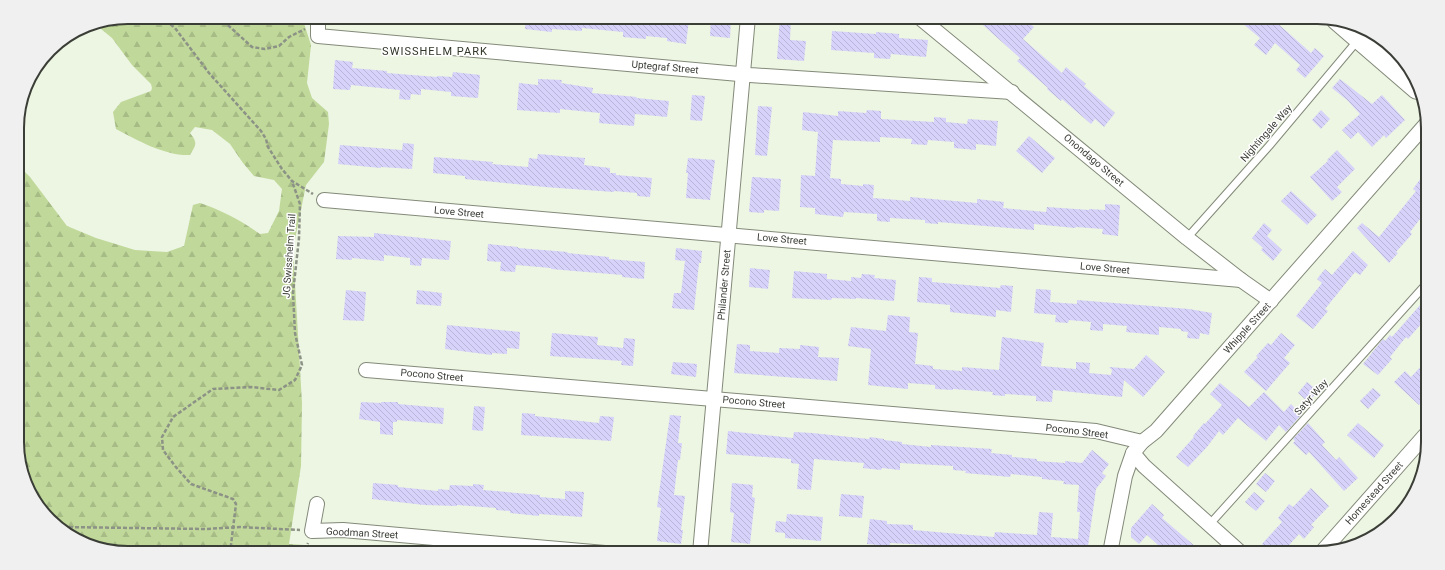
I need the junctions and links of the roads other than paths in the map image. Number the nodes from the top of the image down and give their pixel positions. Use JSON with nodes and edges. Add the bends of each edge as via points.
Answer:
{"nodes":[{"id":1,"x":747,"y":24,"type":"edge"},
{"id":2,"x":928,"y":24,"type":"edge"},
{"id":3,"x":318,"y":27,"type":"edge"},
{"id":4,"x":1347,"y":29,"type":"edge"},
{"id":5,"x":1358,"y":39,"type":"junction"},
{"id":6,"x":743,"y":74,"type":"junction"},
{"id":7,"x":1411,"y":84,"type":"edge"},
{"id":8,"x":1012,"y":92,"type":"junction"},
{"id":9,"x":1421,"y":130,"type":"edge"},
{"id":10,"x":324,"y":200,"type":"road end"},
{"id":11,"x":728,"y":235,"type":"junction"},
{"id":12,"x":1187,"y":238,"type":"junction"},
{"id":13,"x":1241,"y":280,"type":"junction"},
{"id":14,"x":1421,"y":290,"type":"edge"},
{"id":15,"x":1271,"y":301,"type":"junction"},
{"id":16,"x":366,"y":370,"type":"dead end"},
{"id":17,"x":714,"y":398,"type":"junction"},
{"id":18,"x":1421,"y":440,"type":"edge"},
{"id":19,"x":1137,"y":448,"type":"junction"},
{"id":20,"x":317,"y":504,"type":"dead end"},
{"id":21,"x":1210,"y":525,"type":"junction"},
{"id":22,"x":1328,"y":545,"type":"edge"},
{"id":23,"x":524,"y":546,"type":"edge"},
{"id":24,"x":701,"y":546,"type":"edge"},
{"id":25,"x":1111,"y":546,"type":"edge"},
{"id":26,"x":1233,"y":546,"type":"edge"}],
"edges":[{"from":1,"to":6,"type":"street","name":"Philander Street"},
{"from":2,"to":8,"type":"street","name":"Onondago Street"},
{"from":3,"to":6,"type":"street","name":"Uptegraf Street"},
{"from":4,"to":5,"type":"main road"},
{"from":5,"to":7,"type":"main road"},
{"from":5,"to":12,"type":"lane","name":"Nightingale Way"},
{"from":6,"to":8,"type":"street","name":"Uptegraf Street"},
{"from":6,"to":11,"type":"street","name":"Philander Street"},
{"from":8,"to":12,"type":"street","name":"Onondago Street"},
{"from":9,"to":15,"type":"street","name":"Whipple Street"},
{"from":10,"to":11,"type":"street","name":"Love Street"},
{"from":11,"to":13,"type":"street","name":"Love Street"},
{"from":11,"to":17,"type":"street","name":"Philander Street"},
{"from":12,"to":13,"type":"street","name":"Onondago Street"},
{"from":13,"to":15,"type":"street","name":"Onondago Street"},
{"from":14,"to":21,"type":"lane","name":"Satyr Way"},
{"from":15,"to":19,"type":"street","name":"Whipple Street"},
{"from":16,"to":17,"type":"street","name":"Pocono Street"},
{"from":17,"to":19,"type":"street","name":"Pocono Street","via":[[1096,431]]},
{"from":17,"to":24,"type":"street","name":"Philander Street"},
{"from":18,"to":22,"type":"street","name":"Homestead Street"},
{"from":19,"to":21,"type":"street","via":[[1144,466]]},
{"from":19,"to":25,"type":"street","via":[[1125,476]]},
{"from":20,"to":23,"type":"street","name":"Goodman Street","via":[[312,531],[350,531]]},
{"from":21,"to":26,"type":"street"}]}
